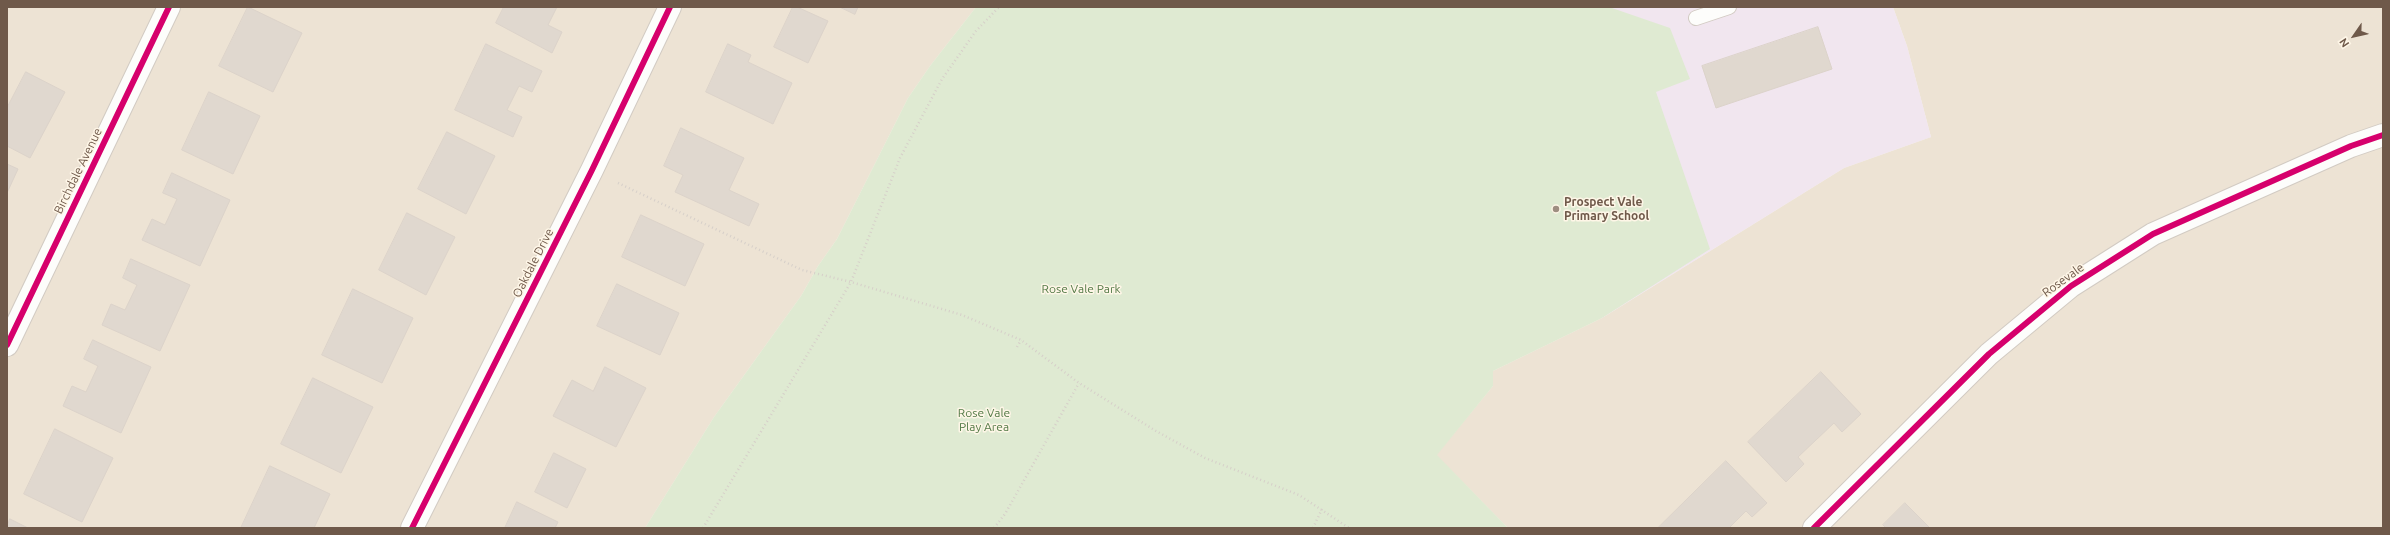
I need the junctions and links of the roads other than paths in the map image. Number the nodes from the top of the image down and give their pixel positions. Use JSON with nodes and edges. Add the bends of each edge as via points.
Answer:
{"nodes":[{"id":1,"x":169,"y":7,"type":"edge"},
{"id":2,"x":670,"y":7,"type":"edge"},
{"id":3,"x":1729,"y":7,"type":"edge"},
{"id":4,"x":1696,"y":18,"type":"dead end"},
{"id":5,"x":2383,"y":135,"type":"edge"},
{"id":6,"x":7,"y":345,"type":"edge"},
{"id":7,"x":412,"y":528,"type":"edge"},
{"id":8,"x":1814,"y":528,"type":"edge"}],
"edges":[{"from":1,"to":6,"type":"street","name":"Birchdale Avenue"},
{"from":2,"to":7,"type":"street","name":"Oakdale Drive","via":[[592,170]]},
{"from":3,"to":4,"type":"lane"},
{"from":5,"to":8,"type":"street","name":"Rosevale","via":[[2351,146],[2153,234],[2070,286],[1989,354]]}]}
